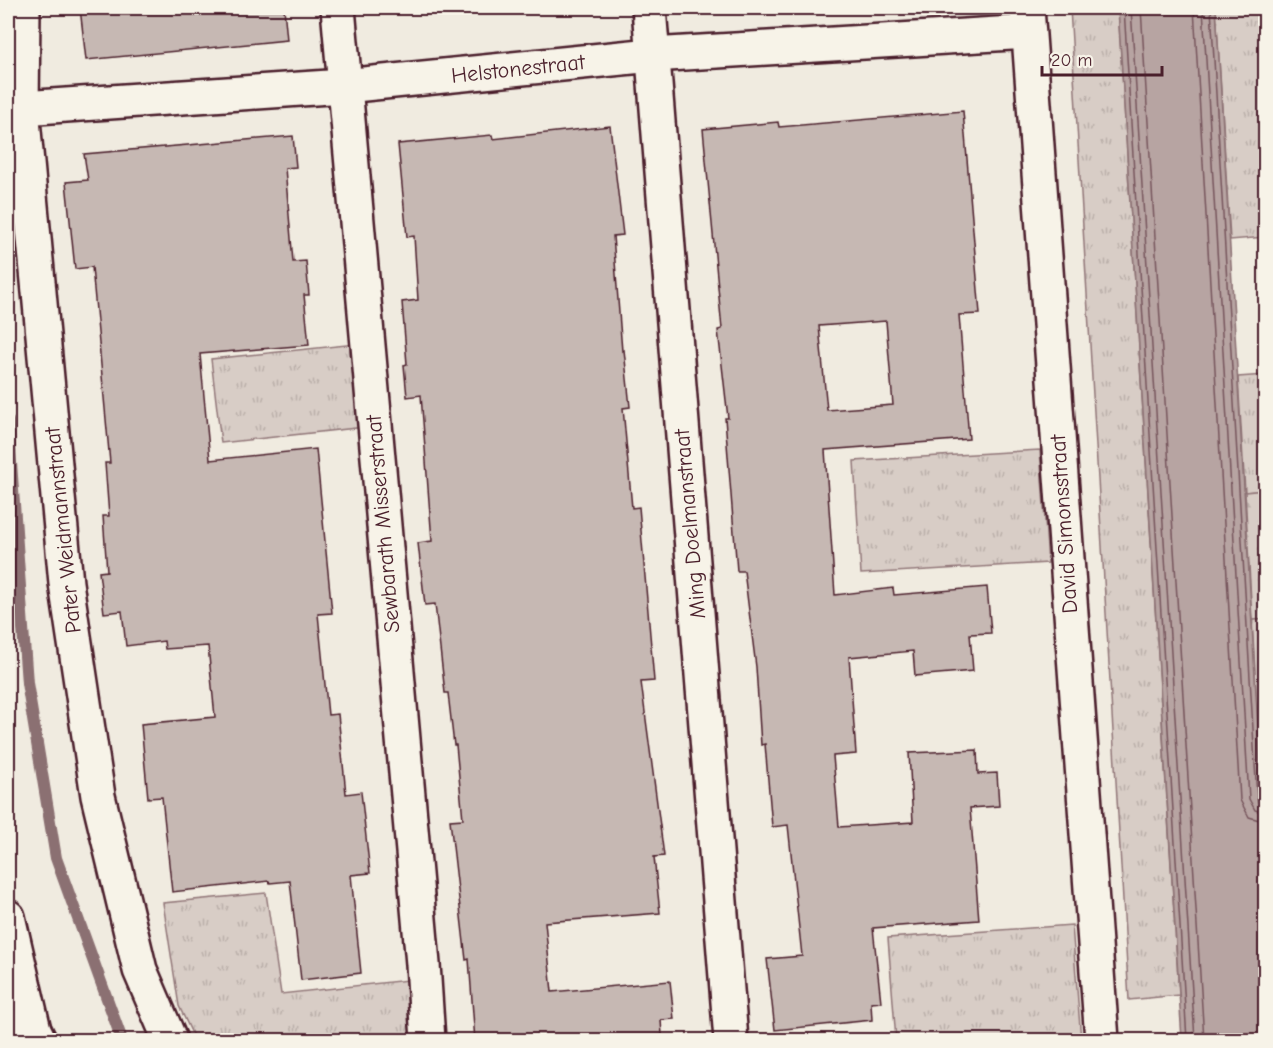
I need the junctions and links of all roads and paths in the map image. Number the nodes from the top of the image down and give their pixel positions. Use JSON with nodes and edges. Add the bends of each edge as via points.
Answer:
{"nodes":[{"id":1,"x":23,"y":8,"type":"edge"},
{"id":2,"x":338,"y":8,"type":"edge"},
{"id":3,"x":649,"y":8,"type":"edge"},
{"id":4,"x":1028,"y":20,"type":"edge"},
{"id":5,"x":652,"y":55,"type":"junction"},
{"id":6,"x":344,"y":86,"type":"junction"},
{"id":7,"x":15,"y":109,"type":"edge"},
{"id":8,"x":8,"y":917,"type":"edge"},
{"id":9,"x":27,"y":1036,"type":"edge"},
{"id":10,"x":170,"y":1041,"type":"edge"},
{"id":11,"x":428,"y":1041,"type":"edge"},
{"id":12,"x":731,"y":1041,"type":"edge"},
{"id":13,"x":1102,"y":1041,"type":"edge"}],
"edges":[{"from":1,"to":7,"type":"street","name":"Pater Weidmannstraat"},
{"from":2,"to":6,"type":"street","name":"Sewbarath Misserstraat"},
{"from":3,"to":5,"type":"street","name":"Ming Doelmanstraat"},
{"from":4,"to":5,"type":"street","name":"Helstonestraat"},
{"from":4,"to":13,"type":"street","name":"David Simonsstraat"},
{"from":5,"to":6,"type":"street","name":"Helstonestraat"},
{"from":5,"to":12,"type":"street","name":"Ming Doelmanstraat"},
{"from":6,"to":7,"type":"street","name":"Helstonestraat"},
{"from":6,"to":11,"type":"street","name":"Sewbarath Misserstraat"},
{"from":7,"to":10,"type":"street","name":"Pater Weidmannstraat","via":[[66,583],[98,796],[140,970]]},
{"from":8,"to":9,"type":"street"}]}
